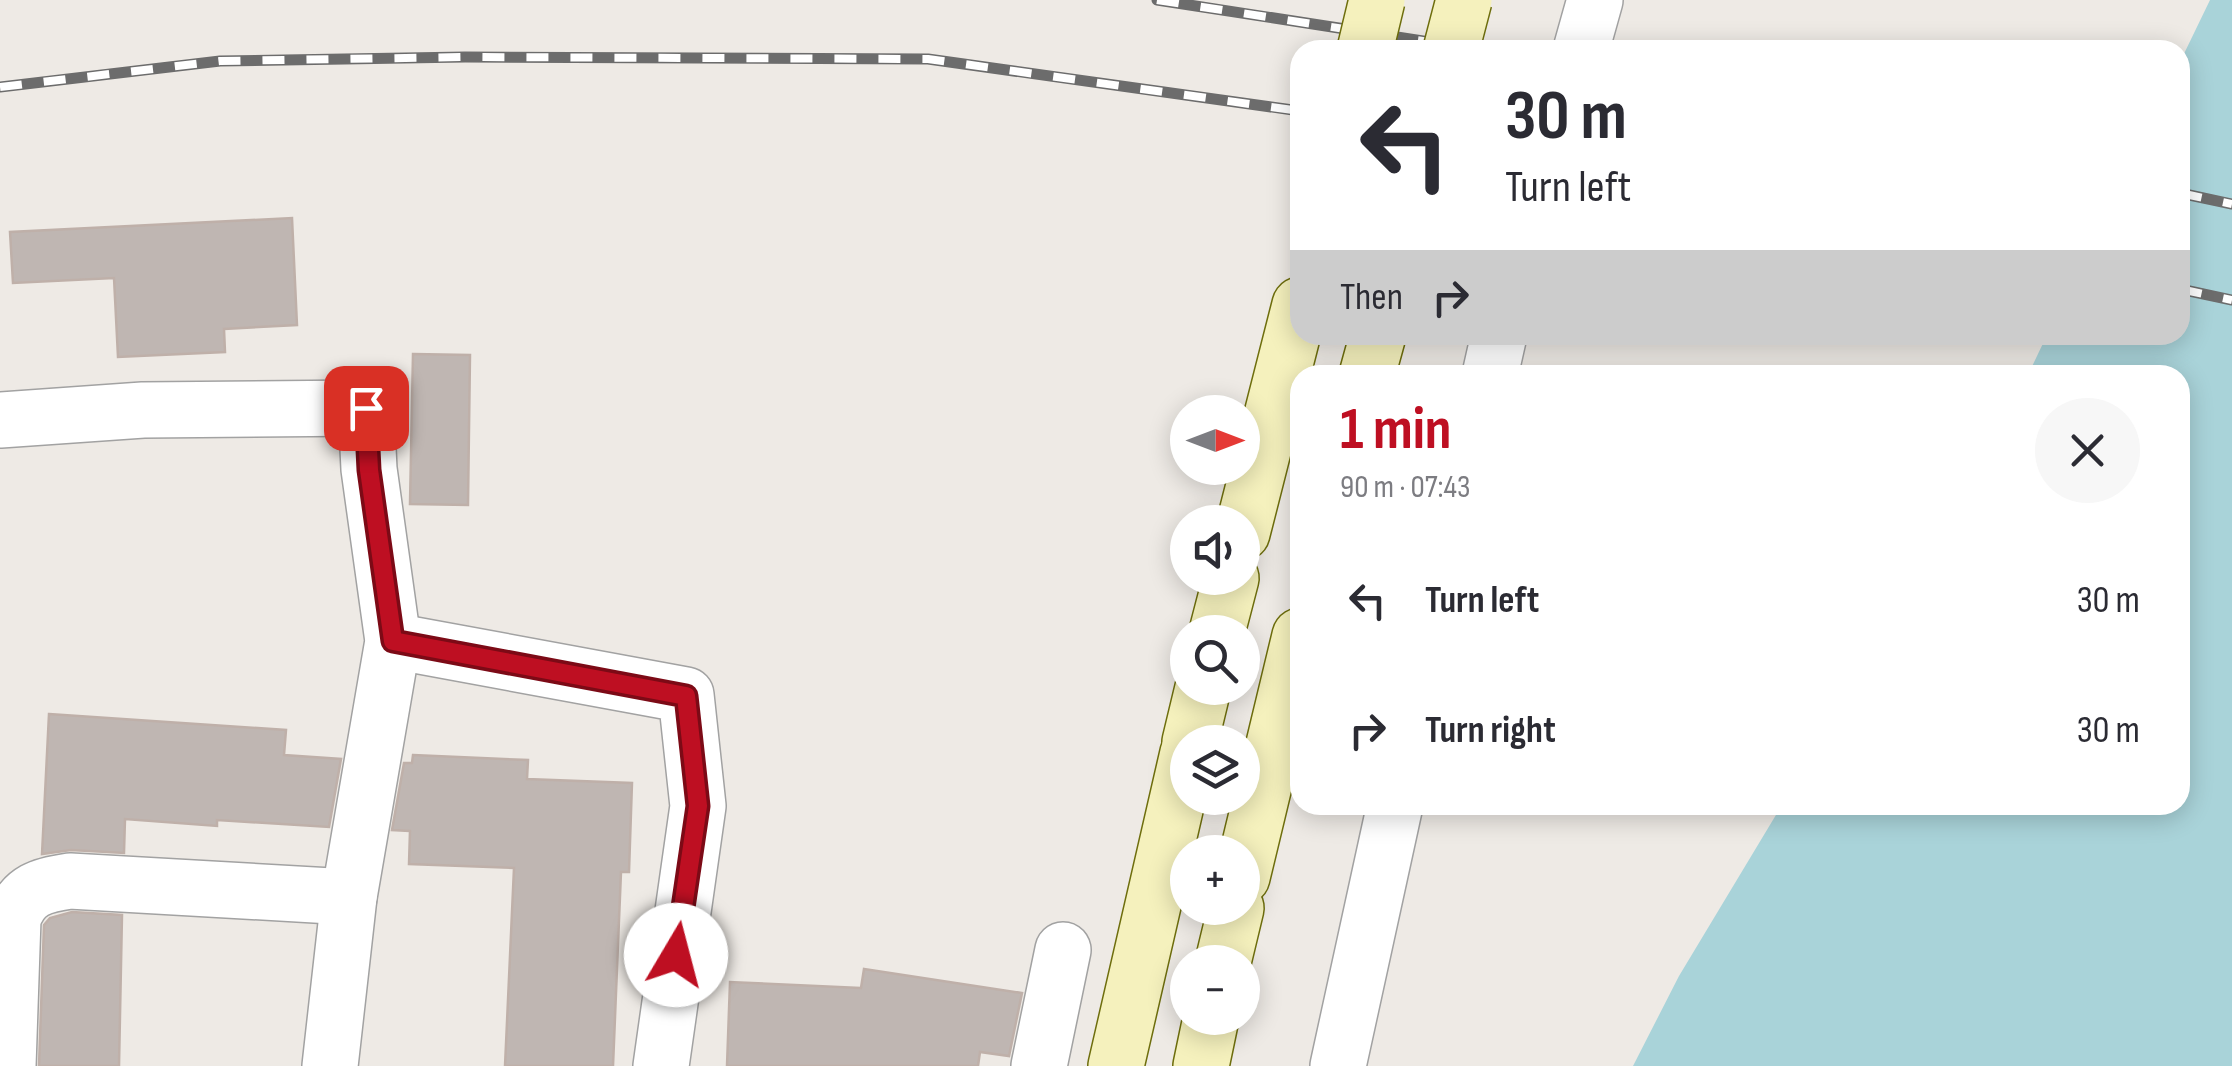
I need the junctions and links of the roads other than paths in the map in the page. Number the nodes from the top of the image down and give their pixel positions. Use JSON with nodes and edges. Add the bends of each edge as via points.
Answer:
{"nodes":[{"id":1,"x":1377,"y":0,"type":"edge"},
{"id":2,"x":1464,"y":0,"type":"edge"},
{"id":3,"x":1596,"y":0,"type":"edge"},
{"id":4,"x":1367,"y":40,"type":"edge"},
{"id":5,"x":1454,"y":40,"type":"edge"},
{"id":6,"x":1584,"y":40,"type":"edge"},
{"id":7,"x":1290,"y":345,"type":"edge"},
{"id":8,"x":0,"y":420,"type":"edge"},
{"id":9,"x":1249,"y":505,"type":"edge"},
{"id":10,"x":393,"y":641,"type":"junction"},
{"id":11,"x":1290,"y":677,"type":"edge"},
{"id":12,"x":1174,"y":815,"type":"edge"},
{"id":13,"x":1393,"y":815,"type":"edge"},
{"id":14,"x":1252,"y":835,"type":"edge"},
{"id":15,"x":350,"y":897,"type":"junction"},
{"id":16,"x":1063,"y":950,"type":"dead end"},
{"id":17,"x":1207,"y":1035,"type":"edge"},
{"id":18,"x":8,"y":1066,"type":"edge"},
{"id":19,"x":330,"y":1066,"type":"edge"},
{"id":20,"x":661,"y":1066,"type":"edge"},
{"id":21,"x":1039,"y":1066,"type":"edge"},
{"id":22,"x":1116,"y":1066,"type":"edge"},
{"id":23,"x":1200,"y":1066,"type":"edge"},
{"id":24,"x":1338,"y":1066,"type":"edge"}],
"edges":[{"from":1,"to":4,"type":"main road","bridge":true},
{"from":2,"to":5,"type":"main road","bridge":true},
{"from":3,"to":6,"type":"street"},
{"from":7,"to":9,"type":"main road"},
{"from":8,"to":10,"type":"street","via":[[143,410],[366,408]]},
{"from":10,"to":15,"type":"street"},
{"from":10,"to":20,"type":"street","via":[[686,696],[698,806]]},
{"from":11,"to":14,"type":"main road"},
{"from":12,"to":22,"type":"main road"},
{"from":13,"to":24,"type":"street"},
{"from":15,"to":18,"type":"street","via":[[70,881],[36,888],[12,918]]},
{"from":15,"to":19,"type":"street"},
{"from":16,"to":21,"type":"street"},
{"from":17,"to":23,"type":"main road"}]}
